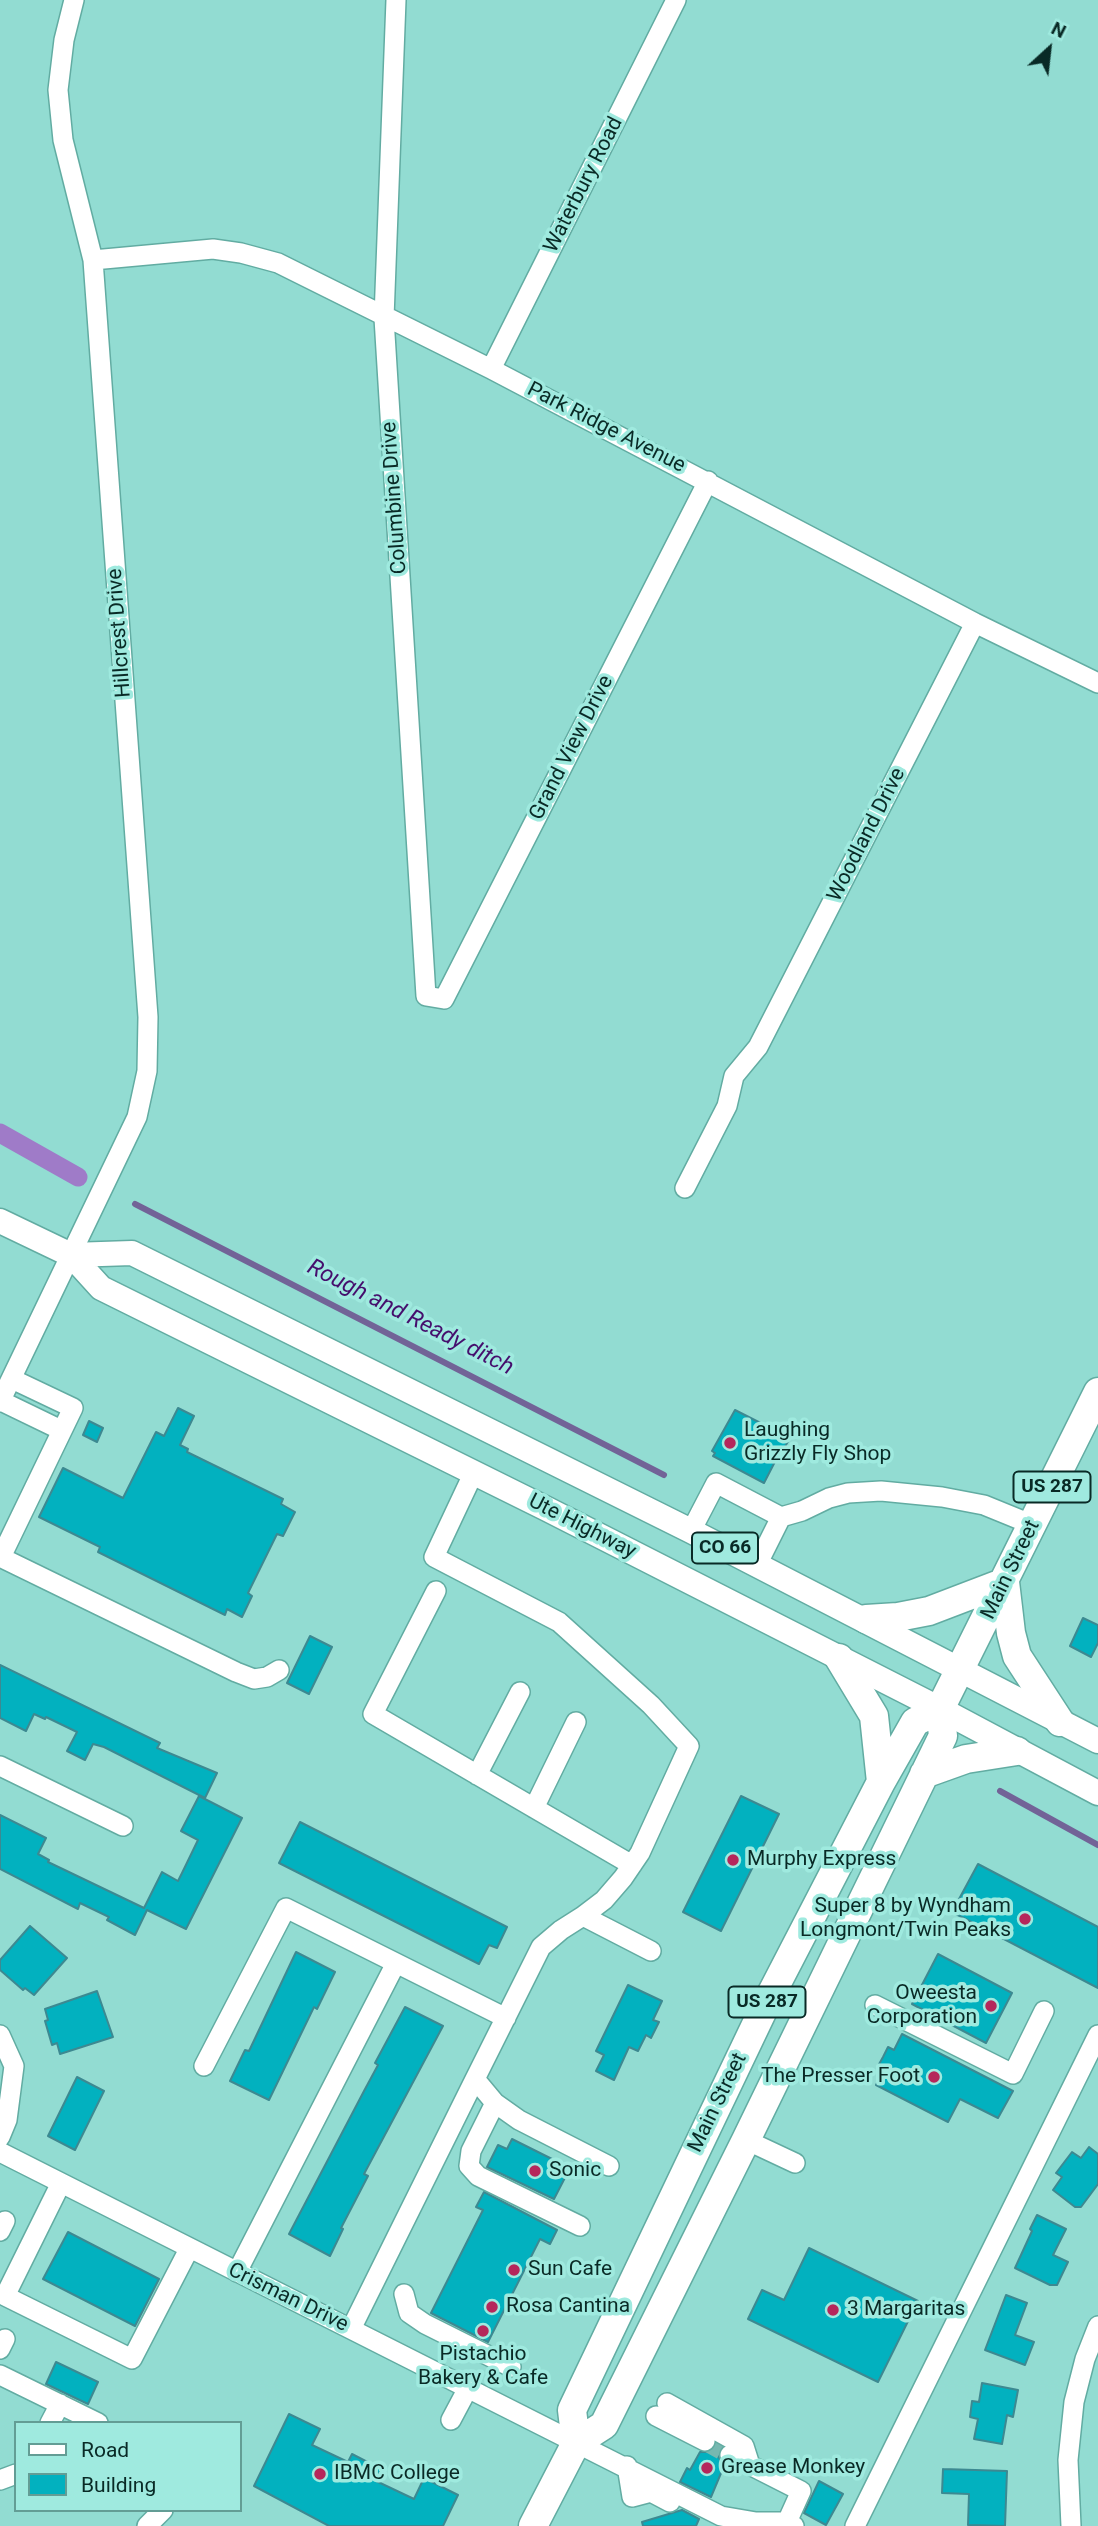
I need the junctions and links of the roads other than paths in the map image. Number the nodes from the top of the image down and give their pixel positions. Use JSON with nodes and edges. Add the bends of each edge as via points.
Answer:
{"nodes":[{"id":1,"x":74,"y":0,"type":"edge"},
{"id":2,"x":396,"y":0,"type":"edge"},
{"id":3,"x":676,"y":0,"type":"edge"},
{"id":4,"x":93,"y":260,"type":"junction"},
{"id":5,"x":384,"y":318,"type":"junction"},
{"id":6,"x":491,"y":369,"type":"junction"},
{"id":7,"x":708,"y":481,"type":"junction"},
{"id":8,"x":975,"y":623,"type":"junction"},
{"id":9,"x":1098,"y":683,"type":"edge"},
{"id":10,"x":426,"y":996,"type":"joint"},
{"id":11,"x":685,"y":1188,"type":"dead end"},
{"id":12,"x":0,"y":1221,"type":"edge"},
{"id":13,"x":71,"y":1255,"type":"junction"},
{"id":14,"x":12,"y":1378,"type":"junction"},
{"id":15,"x":1098,"y":1392,"type":"edge"},
{"id":16,"x":0,"y":1402,"type":"edge"},
{"id":17,"x":61,"y":1430,"type":"junction"},
{"id":18,"x":474,"y":1472,"type":"junction"},
{"id":19,"x":781,"y":1517,"type":"junction"},
{"id":20,"x":1033,"y":1525,"type":"junction"},
{"id":21,"x":691,"y":1531,"type":"junction"},
{"id":22,"x":1,"y":1557,"type":"edge"},
{"id":23,"x":757,"y":1565,"type":"junction"},
{"id":24,"x":1005,"y":1582,"type":"junction"},
{"id":25,"x":436,"y":1591,"type":"dead end"},
{"id":26,"x":866,"y":1619,"type":"junction"},
{"id":27,"x":839,"y":1658,"type":"junction"},
{"id":28,"x":960,"y":1669,"type":"junction"},
{"id":29,"x":279,"y":1670,"type":"dead end"},
{"id":30,"x":520,"y":1692,"type":"dead end"},
{"id":31,"x":940,"y":1709,"type":"junction"},
{"id":32,"x":576,"y":1722,"type":"dead end"},
{"id":33,"x":1060,"y":1722,"type":"junction"},
{"id":34,"x":1098,"y":1741,"type":"edge"},
{"id":35,"x":1017,"y":1751,"type":"junction"},
{"id":36,"x":0,"y":1766,"type":"edge"},
{"id":37,"x":924,"y":1774,"type":"junction"},
{"id":38,"x":477,"y":1775,"type":"junction"},
{"id":39,"x":881,"y":1783,"type":"junction"},
{"id":40,"x":1098,"y":1793,"type":"edge"},
{"id":41,"x":534,"y":1808,"type":"junction"},
{"id":42,"x":123,"y":1826,"type":"dead end"},
{"id":43,"x":632,"y":1865,"type":"junction"},
{"id":44,"x":583,"y":1916,"type":"junction"},
{"id":45,"x":651,"y":1951,"type":"dead end"},
{"id":46,"x":396,"y":1963,"type":"junction"},
{"id":47,"x":875,"y":2005,"type":"dead end"},
{"id":48,"x":1044,"y":2011,"type":"dead end"},
{"id":49,"x":506,"y":2018,"type":"junction"},
{"id":50,"x":0,"y":2035,"type":"edge"},
{"id":51,"x":1098,"y":2035,"type":"edge"},
{"id":52,"x":204,"y":2066,"type":"dead end"},
{"id":53,"x":475,"y":2079,"type":"junction"},
{"id":54,"x":495,"y":2103,"type":"junction"},
{"id":55,"x":0,"y":2137,"type":"edge"},
{"id":56,"x":746,"y":2140,"type":"junction"},
{"id":57,"x":0,"y":2152,"type":"edge"},
{"id":58,"x":795,"y":2163,"type":"dead end"},
{"id":59,"x":609,"y":2166,"type":"dead end"},
{"id":60,"x":61,"y":2183,"type":"junction"},
{"id":61,"x":580,"y":2226,"type":"dead end"},
{"id":62,"x":190,"y":2249,"type":"junction"},
{"id":63,"x":237,"y":2273,"type":"junction"},
{"id":64,"x":404,"y":2294,"type":"dead end"},
{"id":65,"x":1098,"y":2326,"type":"edge"},
{"id":66,"x":351,"y":2329,"type":"junction"},
{"id":67,"x":511,"y":2367,"type":"dead end"},
{"id":68,"x":0,"y":2375,"type":"edge"},
{"id":69,"x":901,"y":2386,"type":"dead end"},
{"id":70,"x":468,"y":2388,"type":"junction"},
{"id":71,"x":919,"y":2395,"type":"junction"},
{"id":72,"x":60,"y":2404,"type":"junction"},
{"id":73,"x":451,"y":2420,"type":"dead end"},
{"id":74,"x":51,"y":2421,"type":"edge"},
{"id":75,"x":94,"y":2421,"type":"edge"},
{"id":76,"x":705,"y":2441,"type":"tunnel mouth"},
{"id":77,"x":576,"y":2443,"type":"junction"},
{"id":78,"x":730,"y":2455,"type":"tunnel mouth"},
{"id":79,"x":750,"y":2465,"type":"junction"},
{"id":80,"x":627,"y":2466,"type":"junction"},
{"id":81,"x":161,"y":2512,"type":"edge"},
{"id":82,"x":718,"y":2521,"type":"edge"},
{"id":83,"x":790,"y":2524,"type":"edge"},
{"id":84,"x":147,"y":2526,"type":"edge"},
{"id":85,"x":533,"y":2526,"type":"edge"},
{"id":86,"x":855,"y":2526,"type":"edge"},
{"id":87,"x":1071,"y":2526,"type":"edge"}],
"edges":[{"from":1,"to":4,"type":"street","name":"Hillcrest Drive","via":[[58,90],[63,140]]},
{"from":2,"to":5,"type":"street","name":"Columbine Drive"},
{"from":3,"to":6,"type":"street","name":"Waterbury Road"},
{"from":4,"to":5,"type":"street","name":"Park Ridge Avenue","via":[[213,249],[241,253],[278,263]]},
{"from":4,"to":13,"type":"street","name":"Hillcrest Drive","via":[[148,1017],[147,1071],[137,1117]]},
{"from":5,"to":6,"type":"street","name":"Park Ridge Avenue"},
{"from":5,"to":10,"type":"street","name":"Columbine Drive"},
{"from":6,"to":7,"type":"street","name":"Park Ridge Avenue"},
{"from":7,"to":8,"type":"street","name":"Park Ridge Avenue"},
{"from":7,"to":10,"type":"street","name":"Grand View Drive","via":[[444,999]]},
{"from":8,"to":9,"type":"street","name":"Park Ridge Avenue"},
{"from":8,"to":11,"type":"street","name":"Woodland Drive","via":[[758,1047],[734,1076],[727,1106]]},
{"from":12,"to":13,"type":"main road","name":"Ute Highway","number":"CO 66"},
{"from":13,"to":14,"type":"street","name":"Hillcrest Drive"},
{"from":13,"to":18,"type":"main road","name":"Ute Highway","number":"CO 66","via":[[101,1288]]},
{"from":13,"to":21,"type":"main road","name":"Ute Highway","number":"CO 66","via":[[132,1253]]},
{"from":14,"to":16,"type":"street","name":"Hillcrest Drive"},
{"from":14,"to":17,"type":"street","via":[[73,1408]]},
{"from":15,"to":20,"type":"highway","name":"Main Street","number":"US 287"},
{"from":16,"to":17,"type":"street"},
{"from":17,"to":22,"type":"street"},
{"from":18,"to":27,"type":"main road","name":"Ute Highway","number":"CO 66"},
{"from":18,"to":43,"type":"street","via":[[434,1557],[559,1622],[689,1746]]},
{"from":19,"to":20,"type":"street","via":[[848,1493],[881,1491],[976,1503]]},
{"from":19,"to":21,"type":"street","via":[[716,1483]]},
{"from":19,"to":23,"type":"street"},
{"from":20,"to":24,"type":"highway","name":"Main Street","number":"US 287"},
{"from":21,"to":23,"type":"main road","name":"Ute Highway","number":"CO 66"},
{"from":22,"to":29,"type":"street","via":[[236,1672],[254,1679]]},
{"from":23,"to":26,"type":"main road","name":"Ute Highway","number":"CO 66"},
{"from":24,"to":26,"type":"highway","via":[[929,1611]]},
{"from":24,"to":28,"type":"highway","name":"Main Street","number":"US 287"},
{"from":24,"to":33,"type":"highway","via":[[1017,1656]]},
{"from":25,"to":38,"type":"street","via":[[373,1714]]},
{"from":26,"to":28,"type":"main road","name":"Ute Highway","number":"CO 66"},
{"from":27,"to":31,"type":"main road","name":"Ute Highway","number":"CO 66"},
{"from":27,"to":39,"type":"highway","via":[[874,1716]]},
{"from":28,"to":31,"type":"highway","name":"Main Street","number":"US 287"},
{"from":28,"to":33,"type":"main road","name":"Ute Highway","number":"CO 66"},
{"from":30,"to":38,"type":"street"},
{"from":31,"to":35,"type":"main road","name":"Ute Highway","number":"CO 66"},
{"from":31,"to":37,"type":"highway","name":"Main Street","number":"US 287","via":[[943,1736]]},
{"from":31,"to":39,"type":"highway","name":"Main Street","number":"US 287","via":[[915,1722]]},
{"from":32,"to":41,"type":"street"},
{"from":33,"to":34,"type":"main road","name":"Ute Highway","number":"CO 66"},
{"from":35,"to":37,"type":"highway","via":[[966,1759]]},
{"from":35,"to":40,"type":"main road","name":"Ute Highway","number":"CO 66"},
{"from":36,"to":42,"type":"street"},
{"from":37,"to":56,"type":"highway","name":"Main Street","number":"US 287"},
{"from":38,"to":41,"type":"street"},
{"from":39,"to":77,"type":"highway","name":"Main Street","number":"US 287","via":[[764,2008],[572,2410]]},
{"from":41,"to":43,"type":"street"},
{"from":43,"to":44,"type":"street","via":[[604,1900]]},
{"from":44,"to":45,"type":"street"},
{"from":44,"to":49,"type":"street","via":[[541,1947]]},
{"from":46,"to":49,"type":"street"},
{"from":46,"to":52,"type":"street","via":[[286,1908]]},
{"from":46,"to":63,"type":"street"},
{"from":47,"to":48,"type":"street","via":[[1013,2074]]},
{"from":49,"to":53,"type":"street"},
{"from":50,"to":55,"type":"street","via":[[14,2066],[7,2120]]},
{"from":51,"to":71,"type":"street"},
{"from":53,"to":54,"type":"street"},
{"from":53,"to":66,"type":"street"},
{"from":54,"to":59,"type":"street"},
{"from":54,"to":61,"type":"street","via":[[471,2151],[469,2166],[478,2176]]},
{"from":56,"to":58,"type":"street"},
{"from":56,"to":77,"type":"highway","name":"Main Street","number":"US 287","via":[[604,2425]]},
{"from":57,"to":60,"type":"street","name":"Crisman Drive"},
{"from":60,"to":62,"type":"street","name":"Crisman Drive"},
{"from":60,"to":62,"type":"street","via":[[5,2296],[132,2359]]},
{"from":62,"to":63,"type":"street","name":"Crisman Drive"},
{"from":63,"to":66,"type":"street","name":"Crisman Drive"},
{"from":64,"to":67,"type":"street","via":[[409,2313],[425,2324]]},
{"from":65,"to":87,"type":"street","via":[[1074,2402],[1068,2460]]},
{"from":66,"to":70,"type":"street","name":"Crisman Drive"},
{"from":68,"to":72,"type":"street"},
{"from":69,"to":71,"type":"street"},
{"from":70,"to":73,"type":"street"},
{"from":70,"to":77,"type":"street","name":"Crisman Drive"},
{"from":71,"to":86,"type":"street"},
{"from":72,"to":74,"type":"street"},
{"from":72,"to":75,"type":"street"},
{"from":76,"to":79,"type":"street","via":[[661,2409],[744,2446]]},
{"from":77,"to":80,"type":"street","name":"Crisman Drive"},
{"from":77,"to":85,"type":"highway","name":"Main Street","number":"US 287"},
{"from":78,"to":79,"type":"street"},
{"from":79,"to":83,"type":"street","via":[[801,2491]]},
{"from":80,"to":82,"type":"street","name":"Crisman Drive"},
{"from":80,"to":82,"type":"street","via":[[632,2497],[651,2492]]},
{"from":81,"to":84,"type":"street"},
{"from":82,"to":83,"type":"street"}]}
